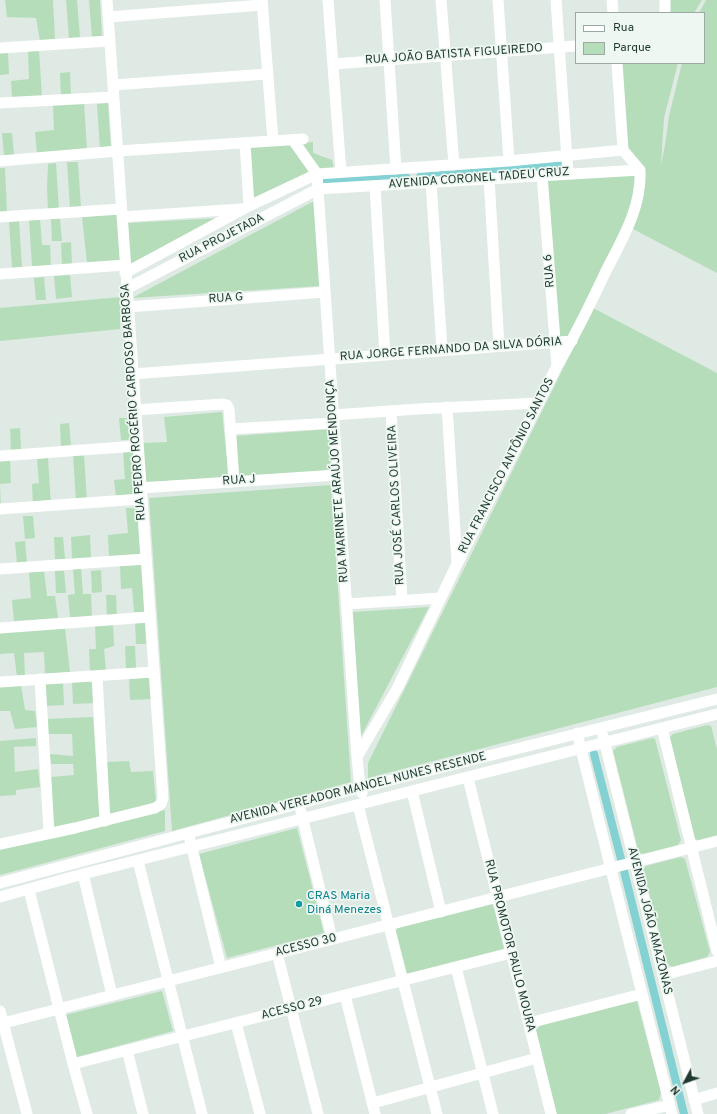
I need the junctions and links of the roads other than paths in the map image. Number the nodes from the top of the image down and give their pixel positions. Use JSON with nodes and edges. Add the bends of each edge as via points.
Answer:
{"nodes":[{"id":1,"x":107,"y":0,"type":"edge"},
{"id":2,"x":328,"y":0,"type":"edge"},
{"id":3,"x":385,"y":0,"type":"edge"},
{"id":4,"x":441,"y":0,"type":"edge"},
{"id":5,"x":498,"y":0,"type":"edge"},
{"id":6,"x":556,"y":0,"type":"edge"},
{"id":7,"x":612,"y":0,"type":"edge"},
{"id":8,"x":665,"y":0,"type":"edge"},
{"id":9,"x":262,"y":3,"type":"edge"},
{"id":10,"x":613,"y":12,"type":"edge"},
{"id":11,"x":666,"y":12,"type":"edge"},
{"id":12,"x":108,"y":17,"type":"junction"},
{"id":13,"x":109,"y":41,"type":"junction"},
{"id":14,"x":575,"y":46,"type":"edge"},
{"id":15,"x":559,"y":47,"type":"junction"},
{"id":16,"x":0,"y":48,"type":"edge"},
{"id":17,"x":502,"y":52,"type":"junction"},
{"id":18,"x":445,"y":56,"type":"junction"},
{"id":19,"x":389,"y":60,"type":"junction"},
{"id":20,"x":333,"y":64,"type":"junction"},
{"id":21,"x":617,"y":64,"type":"edge"},
{"id":22,"x":267,"y":74,"type":"junction"},
{"id":23,"x":113,"y":85,"type":"junction"},
{"id":24,"x":113,"y":97,"type":"junction"},
{"id":25,"x":0,"y":103,"type":"edge"},
{"id":26,"x":273,"y":141,"type":"junction"},
{"id":27,"x":245,"y":143,"type":"junction"},
{"id":28,"x":623,"y":150,"type":"junction"},
{"id":29,"x":118,"y":151,"type":"junction"},
{"id":30,"x":567,"y":156,"type":"junction"},
{"id":31,"x":0,"y":161,"type":"edge"},
{"id":32,"x":509,"y":161,"type":"junction"},
{"id":33,"x":454,"y":165,"type":"junction"},
{"id":34,"x":412,"y":168,"type":"junction"},
{"id":35,"x":396,"y":169,"type":"junction"},
{"id":36,"x":640,"y":170,"type":"junction"},
{"id":37,"x":341,"y":172,"type":"junction"},
{"id":38,"x":317,"y":174,"type":"junction"},
{"id":39,"x":568,"y":174,"type":"junction"},
{"id":40,"x":542,"y":175,"type":"junction"},
{"id":41,"x":489,"y":178,"type":"junction"},
{"id":42,"x":431,"y":182,"type":"junction"},
{"id":43,"x":413,"y":183,"type":"junction"},
{"id":44,"x":375,"y":186,"type":"junction"},
{"id":45,"x":318,"y":189,"type":"junction"},
{"id":46,"x":247,"y":207,"type":"junction"},
{"id":47,"x":121,"y":213,"type":"junction"},
{"id":48,"x":0,"y":217,"type":"edge"},
{"id":49,"x":125,"y":269,"type":"junction"},
{"id":50,"x":0,"y":274,"type":"edge"},
{"id":51,"x":126,"y":288,"type":"junction"},
{"id":52,"x":325,"y":292,"type":"junction"},
{"id":53,"x":128,"y":307,"type":"junction"},
{"id":54,"x":572,"y":341,"type":"junction"},
{"id":55,"x":556,"y":342,"type":"junction"},
{"id":56,"x":499,"y":346,"type":"junction"},
{"id":57,"x":442,"y":350,"type":"junction"},
{"id":58,"x":385,"y":355,"type":"junction"},
{"id":59,"x":329,"y":359,"type":"junction"},
{"id":60,"x":558,"y":366,"type":"junction"},
{"id":61,"x":132,"y":374,"type":"junction"},
{"id":62,"x":539,"y":403,"type":"junction"},
{"id":63,"x":447,"y":407,"type":"junction"},
{"id":64,"x":134,"y":410,"type":"junction"},
{"id":65,"x":391,"y":411,"type":"junction"},
{"id":66,"x":334,"y":419,"type":"junction"},
{"id":67,"x":230,"y":429,"type":"junction"},
{"id":68,"x":138,"y":446,"type":"junction"},
{"id":69,"x":0,"y":456,"type":"edge"},
{"id":70,"x":338,"y":475,"type":"junction"},
{"id":71,"x":234,"y":481,"type":"junction"},
{"id":72,"x":141,"y":493,"type":"junction"},
{"id":73,"x":0,"y":509,"type":"edge"},
{"id":74,"x":145,"y":559,"type":"junction"},
{"id":75,"x":457,"y":564,"type":"junction"},
{"id":76,"x":0,"y":569,"type":"edge"},
{"id":77,"x":441,"y":598,"type":"junction"},
{"id":78,"x":402,"y":600,"type":"junction"},
{"id":79,"x":346,"y":604,"type":"junction"},
{"id":80,"x":150,"y":617,"type":"junction"},
{"id":81,"x":0,"y":628,"type":"edge"},
{"id":82,"x":154,"y":672,"type":"junction"},
{"id":83,"x":97,"y":676,"type":"junction"},
{"id":84,"x":40,"y":679,"type":"junction"},
{"id":85,"x":0,"y":682,"type":"edge"},
{"id":86,"x":717,"y":699,"type":"edge"},
{"id":87,"x":717,"y":714,"type":"edge"},
{"id":88,"x":600,"y":727,"type":"junction"},
{"id":89,"x":662,"y":728,"type":"junction"},
{"id":90,"x":577,"y":733,"type":"junction"},
{"id":91,"x":605,"y":742,"type":"junction"},
{"id":92,"x":581,"y":749,"type":"junction"},
{"id":93,"x":357,"y":757,"type":"junction"},
{"id":94,"x":468,"y":778,"type":"junction"},
{"id":95,"x":360,"y":788,"type":"junction"},
{"id":96,"x":412,"y":791,"type":"junction"},
{"id":97,"x":362,"y":803,"type":"junction"},
{"id":98,"x":299,"y":804,"type":"junction"},
{"id":99,"x":302,"y":819,"type":"junction"},
{"id":100,"x":105,"y":821,"type":"junction"},
{"id":101,"x":49,"y":833,"type":"junction"},
{"id":102,"x":188,"y":833,"type":"junction"},
{"id":103,"x":717,"y":841,"type":"edge"},
{"id":104,"x":0,"y":844,"type":"edge"},
{"id":105,"x":191,"y":847,"type":"junction"},
{"id":106,"x":691,"y":848,"type":"junction"},
{"id":107,"x":138,"y":861,"type":"junction"},
{"id":108,"x":635,"y":862,"type":"junction"},
{"id":109,"x":611,"y":868,"type":"junction"},
{"id":110,"x":83,"y":874,"type":"junction"},
{"id":111,"x":0,"y":883,"type":"edge"},
{"id":112,"x":29,"y":890,"type":"junction"},
{"id":113,"x":0,"y":897,"type":"edge"},
{"id":114,"x":497,"y":897,"type":"junction"},
{"id":115,"x":442,"y":912,"type":"junction"},
{"id":116,"x":389,"y":925,"type":"junction"},
{"id":117,"x":332,"y":939,"type":"junction"},
{"id":118,"x":717,"y":951,"type":"edge"},
{"id":119,"x":277,"y":954,"type":"junction"},
{"id":120,"x":511,"y":954,"type":"junction"},
{"id":121,"x":717,"y":961,"type":"edge"},
{"id":122,"x":456,"y":967,"type":"junction"},
{"id":123,"x":221,"y":968,"type":"junction"},
{"id":124,"x":663,"y":975,"type":"junction"},
{"id":125,"x":168,"y":981,"type":"junction"},
{"id":126,"x":403,"y":981,"type":"junction"},
{"id":127,"x":642,"y":994,"type":"junction"},
{"id":128,"x":112,"y":995,"type":"junction"},
{"id":129,"x":345,"y":995,"type":"junction"},
{"id":130,"x":59,"y":1009,"type":"junction"},
{"id":131,"x":291,"y":1009,"type":"junction"},
{"id":132,"x":0,"y":1011,"type":"edge"},
{"id":133,"x":236,"y":1023,"type":"junction"},
{"id":134,"x":2,"y":1024,"type":"edge"},
{"id":135,"x":529,"y":1024,"type":"junction"},
{"id":136,"x":182,"y":1036,"type":"junction"},
{"id":137,"x":127,"y":1050,"type":"junction"},
{"id":138,"x":537,"y":1058,"type":"junction"},
{"id":139,"x":73,"y":1064,"type":"junction"},
{"id":140,"x":483,"y":1073,"type":"junction"},
{"id":141,"x":430,"y":1087,"type":"junction"},
{"id":142,"x":717,"y":1093,"type":"edge"},
{"id":143,"x":694,"y":1100,"type":"junction"},
{"id":144,"x":372,"y":1103,"type":"junction"},
{"id":145,"x":671,"y":1109,"type":"edge"},
{"id":146,"x":27,"y":1114,"type":"edge"},
{"id":147,"x":87,"y":1114,"type":"edge"},
{"id":148,"x":143,"y":1114,"type":"edge"},
{"id":149,"x":202,"y":1114,"type":"edge"},
{"id":150,"x":260,"y":1114,"type":"edge"},
{"id":151,"x":318,"y":1114,"type":"edge"},
{"id":152,"x":376,"y":1114,"type":"edge"},
{"id":153,"x":437,"y":1114,"type":"edge"},
{"id":154,"x":493,"y":1114,"type":"edge"},
{"id":155,"x":551,"y":1114,"type":"edge"},
{"id":156,"x":631,"y":1114,"type":"edge"},
{"id":157,"x":698,"y":1114,"type":"edge"}],
"edges":[{"from":1,"to":12,"type":"street","name":"RUA PEDRO ROGÉRIO CARDOSO BARBOSA"},
{"from":2,"to":20,"type":"street"},
{"from":3,"to":19,"type":"street"},
{"from":4,"to":18,"type":"street"},
{"from":5,"to":17,"type":"street"},
{"from":6,"to":15,"type":"street"},
{"from":7,"to":10,"type":"street"},
{"from":8,"to":11,"type":"street"},
{"from":9,"to":12,"type":"street"},
{"from":9,"to":22,"type":"street"},
{"from":12,"to":13,"type":"street","name":"RUA PEDRO ROGÉRIO CARDOSO BARBOSA"},
{"from":13,"to":16,"type":"street"},
{"from":13,"to":23,"type":"street","name":"RUA PEDRO ROGÉRIO CARDOSO BARBOSA"},
{"from":14,"to":15,"type":"street","name":"RUA JOÃO BATISTA FIGUEIREDO"},
{"from":15,"to":17,"type":"street","name":"RUA JOÃO BATISTA FIGUEIREDO"},
{"from":15,"to":30,"type":"street"},
{"from":17,"to":18,"type":"street","name":"RUA JOÃO BATISTA FIGUEIREDO"},
{"from":17,"to":32,"type":"street"},
{"from":18,"to":19,"type":"street","name":"RUA JOÃO BATISTA FIGUEIREDO"},
{"from":18,"to":33,"type":"street"},
{"from":19,"to":20,"type":"street","name":"RUA JOÃO BATISTA FIGUEIREDO"},
{"from":19,"to":35,"type":"street"},
{"from":20,"to":37,"type":"street"},
{"from":21,"to":28,"type":"street"},
{"from":22,"to":23,"type":"street"},
{"from":22,"to":26,"type":"street"},
{"from":23,"to":24,"type":"street","name":"RUA PEDRO ROGÉRIO CARDOSO BARBOSA"},
{"from":24,"to":25,"type":"street"},
{"from":24,"to":29,"type":"street","name":"RUA PEDRO ROGÉRIO CARDOSO BARBOSA"},
{"from":26,"to":27,"type":"street"},
{"from":26,"to":38,"type":"street","via":[[298,140]]},
{"from":27,"to":29,"type":"street"},
{"from":27,"to":46,"type":"street"},
{"from":28,"to":30,"type":"street","name":"AVENIDA CORONEL TADEU CRUZ"},
{"from":28,"to":36,"type":"street"},
{"from":29,"to":31,"type":"street"},
{"from":29,"to":47,"type":"street","name":"RUA PEDRO ROGÉRIO CARDOSO BARBOSA"},
{"from":30,"to":32,"type":"street","name":"AVENIDA CORONEL TADEU CRUZ"},
{"from":30,"to":39,"type":"street"},
{"from":32,"to":33,"type":"street","name":"AVENIDA CORONEL TADEU CRUZ"},
{"from":33,"to":34,"type":"street","name":"AVENIDA CORONEL TADEU CRUZ"},
{"from":34,"to":35,"type":"street","name":"AVENIDA CORONEL TADEU CRUZ"},
{"from":34,"to":43,"type":"street"},
{"from":35,"to":37,"type":"street","name":"AVENIDA CORONEL TADEU CRUZ"},
{"from":36,"to":39,"type":"street","name":"AVENIDA CORONEL TADEU CRUZ"},
{"from":36,"to":54,"type":"street","name":"RUA FRANCISCO ANTÔNIO SANTOS","via":[[639,192],[634,213]]},
{"from":37,"to":38,"type":"street","name":"AVENIDA CORONEL TADEU CRUZ"},
{"from":38,"to":45,"type":"street","name":"RUA MARINETE ARAÚJO MENDONÇA"},
{"from":38,"to":46,"type":"street","name":"RUA PROJETADA"},
{"from":39,"to":40,"type":"street","name":"AVENIDA CORONEL TADEU CRUZ"},
{"from":40,"to":41,"type":"street","name":"AVENIDA CORONEL TADEU CRUZ"},
{"from":40,"to":55,"type":"street","name":"RUA 6"},
{"from":41,"to":42,"type":"street","name":"AVENIDA CORONEL TADEU CRUZ"},
{"from":41,"to":56,"type":"street"},
{"from":42,"to":43,"type":"street","name":"AVENIDA CORONEL TADEU CRUZ"},
{"from":42,"to":57,"type":"street"},
{"from":43,"to":44,"type":"street","name":"AVENIDA CORONEL TADEU CRUZ"},
{"from":44,"to":45,"type":"street","name":"AVENIDA CORONEL TADEU CRUZ"},
{"from":44,"to":58,"type":"street"},
{"from":45,"to":51,"type":"street","name":"RUA PROJETADA"},
{"from":45,"to":52,"type":"street","name":"RUA MARINETE ARAÚJO MENDONÇA"},
{"from":46,"to":47,"type":"street"},
{"from":46,"to":49,"type":"street","name":"RUA PROJETADA"},
{"from":47,"to":48,"type":"street"},
{"from":47,"to":49,"type":"street","name":"RUA PEDRO ROGÉRIO CARDOSO BARBOSA"},
{"from":49,"to":50,"type":"street"},
{"from":49,"to":51,"type":"street","name":"RUA PEDRO ROGÉRIO CARDOSO BARBOSA"},
{"from":51,"to":53,"type":"street","name":"RUA PEDRO ROGÉRIO CARDOSO BARBOSA"},
{"from":52,"to":53,"type":"street","name":"RUA G"},
{"from":52,"to":59,"type":"street","name":"RUA MARINETE ARAÚJO MENDONÇA"},
{"from":53,"to":61,"type":"street","name":"RUA PEDRO ROGÉRIO CARDOSO BARBOSA"},
{"from":54,"to":55,"type":"street","name":"RUA JORGE FERNANDO DA SILVA DÓRIA"},
{"from":54,"to":60,"type":"street","name":"RUA FRANCISCO ANTÔNIO SANTOS"},
{"from":55,"to":56,"type":"street","name":"RUA JORGE FERNANDO DA SILVA DÓRIA"},
{"from":55,"to":60,"type":"street","name":"RUA 6"},
{"from":56,"to":57,"type":"street","name":"RUA JORGE FERNANDO DA SILVA DÓRIA"},
{"from":57,"to":58,"type":"street","name":"RUA JORGE FERNANDO DA SILVA DÓRIA"},
{"from":58,"to":59,"type":"street","name":"RUA JORGE FERNANDO DA SILVA DÓRIA"},
{"from":59,"to":61,"type":"street","name":"RUA JORGE FERNANDO DA SILVA DÓRIA"},
{"from":59,"to":66,"type":"street","name":"RUA MARINETE ARAÚJO MENDONÇA"},
{"from":60,"to":62,"type":"street","name":"RUA FRANCISCO ANTÔNIO SANTOS"},
{"from":61,"to":64,"type":"street","name":"RUA PEDRO ROGÉRIO CARDOSO BARBOSA"},
{"from":62,"to":63,"type":"street"},
{"from":62,"to":75,"type":"street","name":"RUA FRANCISCO ANTÔNIO SANTOS"},
{"from":63,"to":65,"type":"street"},
{"from":63,"to":75,"type":"street"},
{"from":64,"to":67,"type":"street","via":[[223,404],[229,409]]},
{"from":64,"to":68,"type":"street","name":"RUA PEDRO ROGÉRIO CARDOSO BARBOSA"},
{"from":65,"to":66,"type":"street"},
{"from":65,"to":78,"type":"street","name":"RUA JOSÉ CARLOS OLIVEIRA"},
{"from":66,"to":67,"type":"street"},
{"from":66,"to":70,"type":"street","name":"RUA MARINETE ARAÚJO MENDONÇA"},
{"from":67,"to":71,"type":"street"},
{"from":68,"to":69,"type":"street"},
{"from":68,"to":72,"type":"street","name":"RUA PEDRO ROGÉRIO CARDOSO BARBOSA"},
{"from":70,"to":71,"type":"street","name":"RUA J"},
{"from":70,"to":79,"type":"street","name":"RUA MARINETE ARAÚJO MENDONÇA"},
{"from":71,"to":72,"type":"street","name":"RUA J"},
{"from":72,"to":73,"type":"street","name":"RUA J"},
{"from":72,"to":74,"type":"street","name":"RUA PEDRO ROGÉRIO CARDOSO BARBOSA"},
{"from":74,"to":76,"type":"street"},
{"from":74,"to":80,"type":"street","name":"RUA PEDRO ROGÉRIO CARDOSO BARBOSA"},
{"from":75,"to":77,"type":"street","name":"RUA FRANCISCO ANTÔNIO SANTOS"},
{"from":77,"to":78,"type":"street"},
{"from":77,"to":93,"type":"street","name":"RUA FRANCISCO ANTÔNIO SANTOS","via":[[398,686]]},
{"from":78,"to":79,"type":"street"},
{"from":79,"to":93,"type":"street","name":"RUA MARINETE ARAÚJO MENDONÇA"},
{"from":80,"to":81,"type":"street"},
{"from":80,"to":82,"type":"street","name":"RUA PEDRO ROGÉRIO CARDOSO BARBOSA"},
{"from":82,"to":83,"type":"street"},
{"from":82,"to":100,"type":"street","name":"RUA PEDRO ROGÉRIO CARDOSO BARBOSA","via":[[163,798],[161,804],[155,808]]},
{"from":83,"to":84,"type":"street"},
{"from":83,"to":100,"type":"street"},
{"from":84,"to":85,"type":"street"},
{"from":84,"to":101,"type":"street"},
{"from":86,"to":88,"type":"street","name":"AVENIDA VEREADOR MANOEL NUNES RESENDE"},
{"from":87,"to":89,"type":"street","name":"AVENIDA VEREADOR MANOEL NUNES RESENDE"},
{"from":88,"to":90,"type":"street","name":"AVENIDA VEREADOR MANOEL NUNES RESENDE"},
{"from":88,"to":91,"type":"street","name":"AVENIDA JOÃO AMAZONAS"},
{"from":89,"to":91,"type":"street","name":"AVENIDA VEREADOR MANOEL NUNES RESENDE"},
{"from":89,"to":106,"type":"street"},
{"from":90,"to":92,"type":"street","name":"AVENIDA JOÃO AMAZONAS"},
{"from":90,"to":95,"type":"street","name":"AVENIDA VEREADOR MANOEL NUNES RESENDE"},
{"from":91,"to":92,"type":"street","name":"AVENIDA VEREADOR MANOEL NUNES RESENDE"},
{"from":91,"to":108,"type":"street","name":"AVENIDA JOÃO AMAZONAS"},
{"from":92,"to":94,"type":"street","name":"AVENIDA VEREADOR MANOEL NUNES RESENDE"},
{"from":92,"to":109,"type":"street","name":"AVENIDA JOÃO AMAZONAS"},
{"from":93,"to":95,"type":"street","name":"RUA MARINETE ARAÚJO MENDONÇA"},
{"from":94,"to":96,"type":"street","name":"AVENIDA VEREADOR MANOEL NUNES RESENDE"},
{"from":94,"to":114,"type":"street","name":"RUA PROMOTOR PAULO MOURA"},
{"from":95,"to":97,"type":"street","name":"RUA MARINETE ARAÚJO MENDONÇA"},
{"from":95,"to":98,"type":"street","name":"AVENIDA VEREADOR MANOEL NUNES RESENDE"},
{"from":96,"to":97,"type":"street","name":"AVENIDA VEREADOR MANOEL NUNES RESENDE"},
{"from":96,"to":115,"type":"street"},
{"from":97,"to":99,"type":"street","name":"AVENIDA VEREADOR MANOEL NUNES RESENDE"},
{"from":97,"to":116,"type":"street","name":"RUA MARINETE ARAÚJO MENDONÇA"},
{"from":98,"to":99,"type":"street"},
{"from":98,"to":102,"type":"street","name":"AVENIDA VEREADOR MANOEL NUNES RESENDE"},
{"from":99,"to":105,"type":"street","name":"AVENIDA VEREADOR MANOEL NUNES RESENDE"},
{"from":99,"to":117,"type":"street"},
{"from":100,"to":101,"type":"street"},
{"from":101,"to":104,"type":"street"},
{"from":102,"to":105,"type":"street"},
{"from":102,"to":111,"type":"street","name":"AVENIDA VEREADOR MANOEL NUNES RESENDE"},
{"from":103,"to":106,"type":"street","name":"ACESSO 30"},
{"from":105,"to":107,"type":"street","name":"AVENIDA VEREADOR MANOEL NUNES RESENDE"},
{"from":105,"to":123,"type":"street"},
{"from":106,"to":108,"type":"street","name":"ACESSO 30"},
{"from":106,"to":118,"type":"street"},
{"from":107,"to":110,"type":"street","name":"AVENIDA VEREADOR MANOEL NUNES RESENDE"},
{"from":107,"to":125,"type":"street"},
{"from":108,"to":109,"type":"street","name":"ACESSO 30"},
{"from":108,"to":124,"type":"street","name":"AVENIDA JOÃO AMAZONAS"},
{"from":109,"to":114,"type":"street","name":"ACESSO 30"},
{"from":109,"to":127,"type":"street","name":"AVENIDA JOÃO AMAZONAS"},
{"from":110,"to":112,"type":"street","name":"AVENIDA VEREADOR MANOEL NUNES RESENDE"},
{"from":110,"to":128,"type":"street"},
{"from":112,"to":113,"type":"street","name":"AVENIDA VEREADOR MANOEL NUNES RESENDE"},
{"from":112,"to":130,"type":"street"},
{"from":114,"to":115,"type":"street","name":"ACESSO 30"},
{"from":114,"to":120,"type":"street","name":"RUA PROMOTOR PAULO MOURA"},
{"from":115,"to":116,"type":"street","name":"ACESSO 30"},
{"from":116,"to":117,"type":"street","name":"ACESSO 30"},
{"from":116,"to":126,"type":"street","name":"RUA MARINETE ARAÚJO MENDONÇA"},
{"from":117,"to":119,"type":"street","name":"ACESSO 30"},
{"from":119,"to":123,"type":"street","name":"ACESSO 30"},
{"from":119,"to":131,"type":"street"},
{"from":120,"to":122,"type":"street","name":"ACESSO 29"},
{"from":120,"to":135,"type":"street","name":"RUA PROMOTOR PAULO MOURA"},
{"from":121,"to":124,"type":"street"},
{"from":122,"to":126,"type":"street","name":"ACESSO 29"},
{"from":122,"to":140,"type":"street"},
{"from":123,"to":125,"type":"street","name":"ACESSO 30"},
{"from":124,"to":143,"type":"street","name":"AVENIDA JOÃO AMAZONAS"},
{"from":125,"to":128,"type":"street","name":"ACESSO 30"},
{"from":125,"to":136,"type":"street"},
{"from":126,"to":129,"type":"street","name":"ACESSO 29"},
{"from":126,"to":141,"type":"street","name":"RUA MARINETE ARAÚJO MENDONÇA"},
{"from":127,"to":135,"type":"street"},
{"from":127,"to":145,"type":"street","name":"AVENIDA JOÃO AMAZONAS"},
{"from":128,"to":130,"type":"street","name":"ACESSO 30"},
{"from":129,"to":131,"type":"street","name":"ACESSO 29"},
{"from":129,"to":144,"type":"street"},
{"from":130,"to":134,"type":"street","name":"ACESSO 30"},
{"from":130,"to":139,"type":"street"},
{"from":131,"to":133,"type":"street","name":"ACESSO 29"},
{"from":131,"to":151,"type":"street"},
{"from":132,"to":134,"type":"street"},
{"from":133,"to":136,"type":"street","name":"ACESSO 29"},
{"from":133,"to":150,"type":"street"},
{"from":134,"to":146,"type":"street"},
{"from":135,"to":138,"type":"street","name":"RUA PROMOTOR PAULO MOURA"},
{"from":136,"to":137,"type":"street","name":"ACESSO 29"},
{"from":136,"to":149,"type":"street"},
{"from":137,"to":139,"type":"street","name":"ACESSO 29"},
{"from":137,"to":148,"type":"street"},
{"from":138,"to":140,"type":"street"},
{"from":138,"to":155,"type":"street","name":"RUA PROMOTOR PAULO MOURA"},
{"from":139,"to":147,"type":"street"},
{"from":140,"to":141,"type":"street"},
{"from":140,"to":154,"type":"street"},
{"from":141,"to":144,"type":"street"},
{"from":141,"to":153,"type":"street","name":"RUA MARINETE ARAÚJO MENDONÇA"},
{"from":142,"to":143,"type":"street"},
{"from":143,"to":157,"type":"street","name":"AVENIDA JOÃO AMAZONAS"},
{"from":144,"to":152,"type":"street"},
{"from":145,"to":156,"type":"street"}]}
